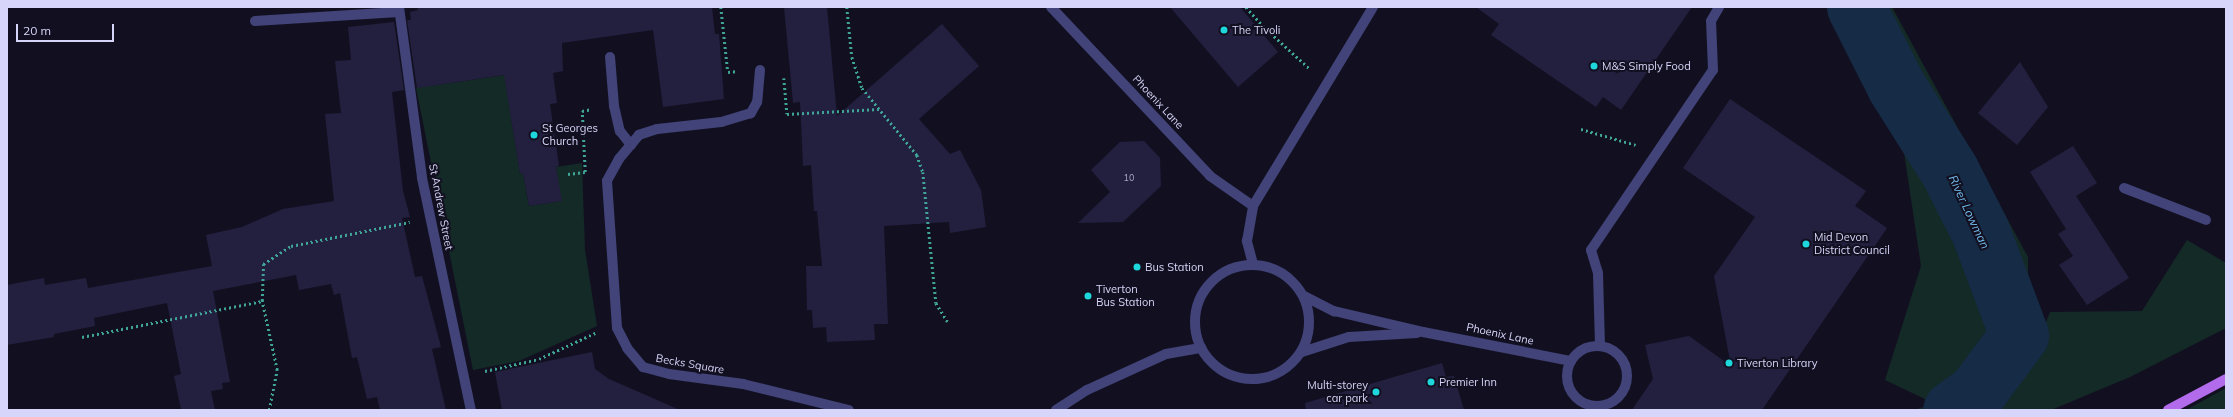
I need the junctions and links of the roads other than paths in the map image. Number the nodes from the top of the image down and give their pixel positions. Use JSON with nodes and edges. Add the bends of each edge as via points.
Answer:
{"nodes":[{"id":1,"x":1052,"y":7,"type":"edge"},
{"id":2,"x":1373,"y":7,"type":"edge"},
{"id":3,"x":1719,"y":7,"type":"edge"},
{"id":4,"x":399,"y":10,"type":"edge"},
{"id":5,"x":255,"y":21,"type":"dead end"},
{"id":6,"x":610,"y":58,"type":"dead end"},
{"id":7,"x":760,"y":70,"type":"road end"},
{"id":8,"x":631,"y":144,"type":"junction"},
{"id":9,"x":2124,"y":188,"type":"dead end"},
{"id":10,"x":1252,"y":206,"type":"junction"},
{"id":11,"x":2206,"y":220,"type":"dead end"},
{"id":12,"x":1253,"y":264,"type":"junction"},
{"id":13,"x":1304,"y":296,"type":"junction"},
{"id":14,"x":1423,"y":332,"type":"junction"},
{"id":15,"x":1600,"y":346,"type":"junction"},
{"id":16,"x":1201,"y":348,"type":"junction"},
{"id":17,"x":1302,"y":352,"type":"junction"},
{"id":18,"x":1571,"y":361,"type":"junction"},
{"id":19,"x":2226,"y":378,"type":"edge"},
{"id":20,"x":1591,"y":408,"type":"edge"},
{"id":21,"x":471,"y":410,"type":"edge"},
{"id":22,"x":848,"y":410,"type":"edge"},
{"id":23,"x":1056,"y":410,"type":"edge"},
{"id":24,"x":2168,"y":410,"type":"edge"}],
"edges":[{"from":1,"to":10,"type":"street","name":"Phoenix Lane","via":[[1210,176]]},
{"from":2,"to":10,"type":"street"},
{"from":3,"to":15,"type":"street","via":[[1711,21],[1713,70],[1591,250],[1598,273]]},
{"from":4,"to":5,"type":"street"},
{"from":4,"to":21,"type":"street","name":"St Andrew Street","via":[[430,218]]},
{"from":6,"to":8,"type":"street","via":[[614,106],[620,131]]},
{"from":7,"to":8,"type":"street","name":"Becks Square","via":[[757,102],[751,113],[721,122],[657,129],[639,135]]},
{"from":8,"to":22,"type":"street","name":"Becks Square","via":[[607,181],[617,328],[627,348],[643,367],[669,374],[743,384]]},
{"from":9,"to":11,"type":"street"},
{"from":10,"to":12,"type":"street","via":[[1247,241]]},
{"from":12,"to":13,"type":"street","via":[[1283,273]]},
{"from":12,"to":16,"type":"street","via":[[1236,267],[1220,274],[1208,286],[1199,301],[1195,316],[1196,333]]},
{"from":13,"to":14,"type":"street","name":"Phoenix Lane","via":[[1334,311]]},
{"from":13,"to":17,"type":"street","via":[[1310,314]]},
{"from":14,"to":17,"type":"street","name":"Phoenix Lane","via":[[1350,337]]},
{"from":14,"to":18,"type":"street","name":"Phoenix Lane"},
{"from":15,"to":18,"type":"street","via":[[1579,352]]},
{"from":15,"to":20,"type":"street","via":[[1615,352],[1624,361],[1627,374],[1620,395],[1611,402]]},
{"from":16,"to":17,"type":"street","via":[[1211,362],[1225,373],[1241,379],[1259,379],[1276,374],[1290,366]]},
{"from":16,"to":23,"type":"street","via":[[1166,354],[1087,390]]},
{"from":18,"to":20,"type":"street","via":[[1567,371],[1569,386],[1580,400]]},
{"from":19,"to":24,"type":"main road"}]}
